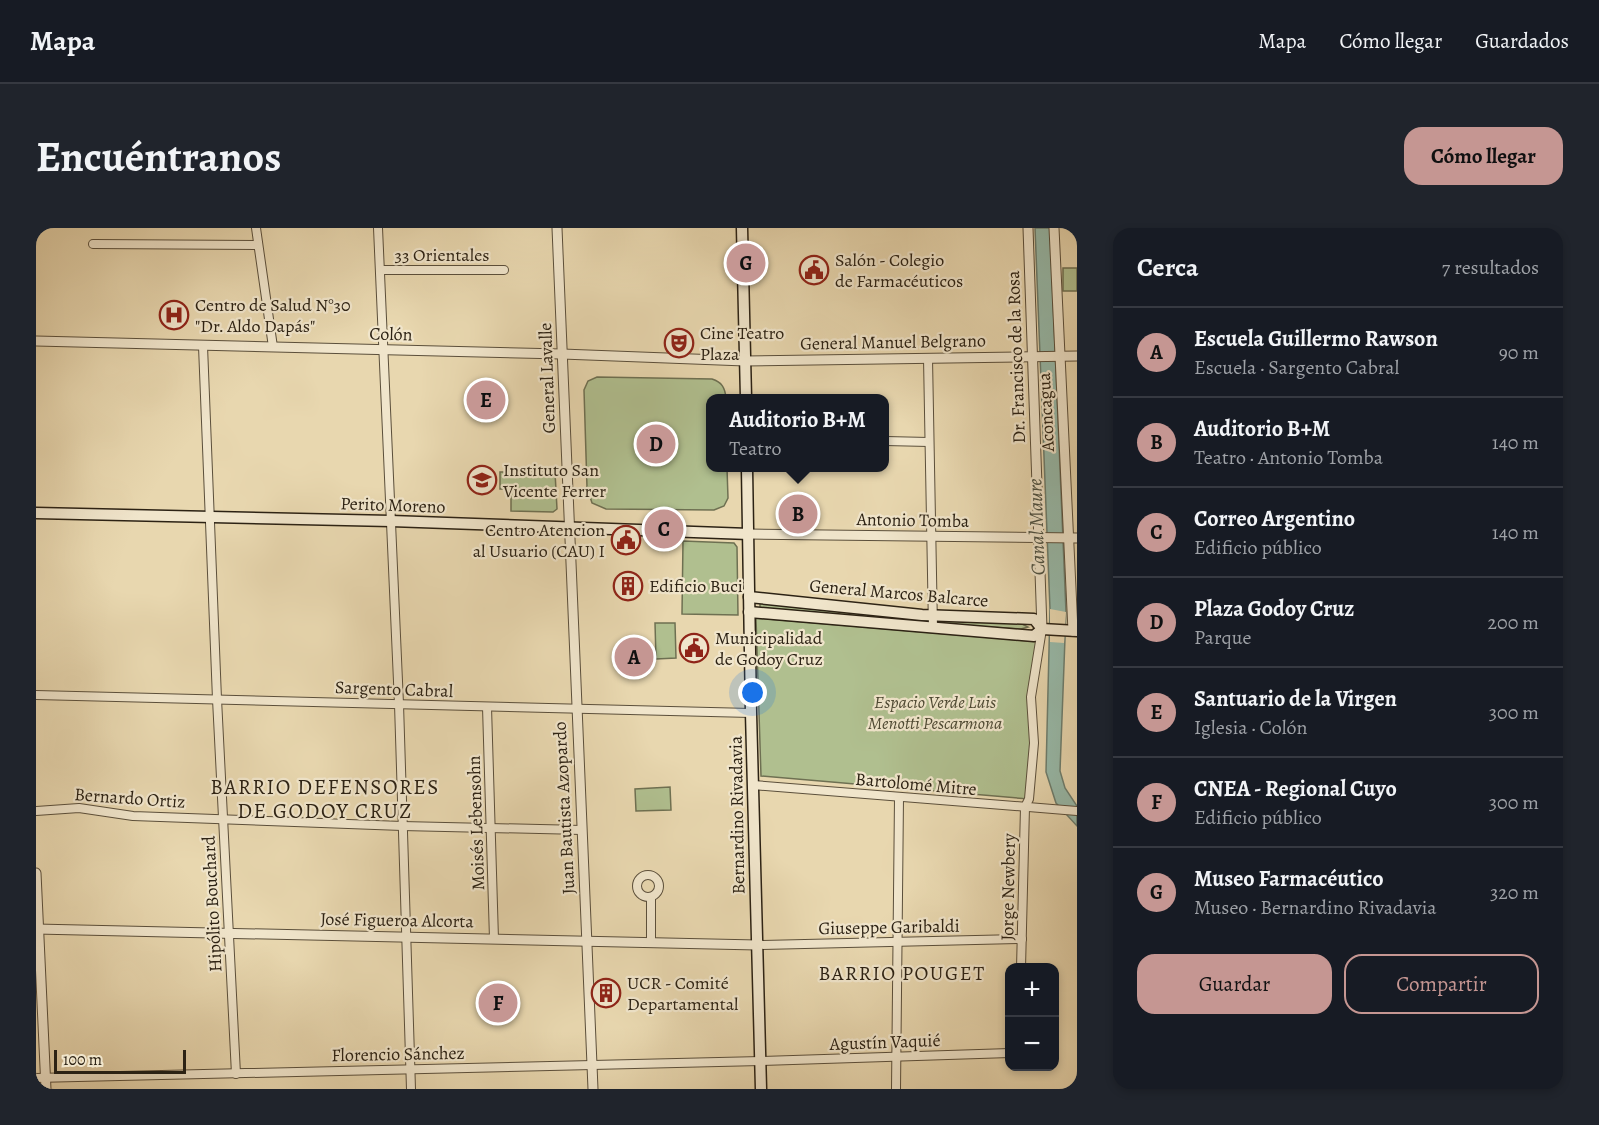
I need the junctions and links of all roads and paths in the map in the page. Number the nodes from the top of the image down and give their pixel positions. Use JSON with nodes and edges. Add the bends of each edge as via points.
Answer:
{"nodes":[{"id":1,"x":256,"y":228,"type":"edge"},
{"id":2,"x":378,"y":228,"type":"edge"},
{"id":3,"x":557,"y":228,"type":"edge"},
{"id":4,"x":742,"y":228,"type":"edge"},
{"id":5,"x":1028,"y":228,"type":"edge"},
{"id":6,"x":1054,"y":228,"type":"edge"},
{"id":7,"x":93,"y":244,"type":"dead end"},
{"id":8,"x":258,"y":245,"type":"junction"},
{"id":9,"x":380,"y":270,"type":"junction"},
{"id":10,"x":504,"y":270,"type":"dead end"},
{"id":11,"x":36,"y":341,"type":"edge"},
{"id":12,"x":203,"y":346,"type":"junction"},
{"id":13,"x":273,"y":347,"type":"junction"},
{"id":14,"x":384,"y":350,"type":"junction"},
{"id":15,"x":562,"y":354,"type":"junction"},
{"id":16,"x":1037,"y":356,"type":"junction"},
{"id":17,"x":1058,"y":356,"type":"junction"},
{"id":18,"x":1077,"y":356,"type":"edge"},
{"id":19,"x":928,"y":358,"type":"junction"},
{"id":20,"x":745,"y":361,"type":"junction"},
{"id":21,"x":746,"y":394,"type":"edge"},
{"id":22,"x":889,"y":441,"type":"edge"},
{"id":23,"x":929,"y":442,"type":"junction"},
{"id":24,"x":747,"y":472,"type":"edge"},
{"id":25,"x":36,"y":513,"type":"edge"},
{"id":26,"x":210,"y":517,"type":"junction"},
{"id":27,"x":391,"y":521,"type":"junction"},
{"id":28,"x":569,"y":526,"type":"junction"},
{"id":29,"x":749,"y":534,"type":"junction"},
{"id":30,"x":931,"y":536,"type":"junction"},
{"id":31,"x":1044,"y":538,"type":"junction"},
{"id":32,"x":1069,"y":538,"type":"edge"},
{"id":33,"x":749,"y":597,"type":"junction"},
{"id":34,"x":749,"y":612,"type":"junction"},
{"id":35,"x":933,"y":615,"type":"junction"},
{"id":36,"x":933,"y":628,"type":"junction"},
{"id":37,"x":1046,"y":629,"type":"junction"},
{"id":38,"x":1072,"y":631,"type":"edge"},
{"id":39,"x":36,"y":695,"type":"edge"},
{"id":40,"x":217,"y":699,"type":"junction"},
{"id":41,"x":399,"y":704,"type":"junction"},
{"id":42,"x":488,"y":707,"type":"junction"},
{"id":43,"x":576,"y":709,"type":"junction"},
{"id":44,"x":751,"y":713,"type":"junction"},
{"id":45,"x":753,"y":785,"type":"junction"},
{"id":46,"x":899,"y":798,"type":"junction"},
{"id":47,"x":1025,"y":807,"type":"junction"},
{"id":48,"x":36,"y":811,"type":"edge"},
{"id":49,"x":1077,"y":811,"type":"edge"},
{"id":50,"x":223,"y":818,"type":"junction"},
{"id":51,"x":402,"y":826,"type":"junction"},
{"id":52,"x":491,"y":828,"type":"junction"},
{"id":53,"x":582,"y":830,"type":"junction"},
{"id":54,"x":36,"y":873,"type":"edge"},
{"id":55,"x":651,"y":897,"type":"dead end"},
{"id":56,"x":37,"y":929,"type":"edge"},
{"id":57,"x":228,"y":932,"type":"junction"},
{"id":58,"x":407,"y":937,"type":"junction"},
{"id":59,"x":494,"y":939,"type":"junction"},
{"id":60,"x":1022,"y":939,"type":"junction"},
{"id":61,"x":587,"y":942,"type":"junction"},
{"id":62,"x":898,"y":942,"type":"junction"},
{"id":63,"x":651,"y":943,"type":"junction"},
{"id":64,"x":757,"y":945,"type":"junction"},
{"id":65,"x":1021,"y":963,"type":"edge"},
{"id":66,"x":1005,"y":1053,"type":"edge"},
{"id":67,"x":897,"y":1057,"type":"junction"},
{"id":68,"x":760,"y":1061,"type":"junction"},
{"id":69,"x":592,"y":1064,"type":"junction"},
{"id":70,"x":410,"y":1069,"type":"junction"},
{"id":71,"x":236,"y":1074,"type":"junction"},
{"id":72,"x":41,"y":1078,"type":"edge"},
{"id":73,"x":46,"y":1089,"type":"edge"},
{"id":74,"x":411,"y":1089,"type":"edge"},
{"id":75,"x":593,"y":1089,"type":"edge"},
{"id":76,"x":761,"y":1089,"type":"edge"},
{"id":77,"x":896,"y":1089,"type":"edge"}],
"edges":[{"from":1,"to":8,"type":"street"},
{"from":2,"to":9,"type":"street"},
{"from":3,"to":15,"type":"street","name":"General Lavalle"},
{"from":4,"to":20,"type":"main road"},
{"from":5,"to":16,"type":"street","name":"Dr. Francisco de la Rosa"},
{"from":6,"to":17,"type":"street","name":"Aconcagua"},
{"from":7,"to":8,"type":"street"},
{"from":8,"to":13,"type":"street"},
{"from":9,"to":10,"type":"street","name":"33 Orientales"},
{"from":9,"to":14,"type":"street"},
{"from":11,"to":12,"type":"street","name":"Colón"},
{"from":12,"to":13,"type":"street","name":"Colón"},
{"from":12,"to":26,"type":"street","name":"Hipólito Bouchard"},
{"from":13,"to":14,"type":"street","name":"Colón"},
{"from":14,"to":15,"type":"street","name":"Colón"},
{"from":14,"to":27,"type":"street"},
{"from":15,"to":20,"type":"street","name":"Colón"},
{"from":15,"to":28,"type":"street","name":"General Lavalle"},
{"from":16,"to":17,"type":"street","name":"General Manuel Belgrano"},
{"from":16,"to":19,"type":"street","name":"General Manuel Belgrano"},
{"from":16,"to":31,"type":"street","name":"Dr. Francisco de la Rosa"},
{"from":17,"to":18,"type":"street","name":"General Manuel Belgrano"},
{"from":17,"to":32,"type":"street","name":"Aconcagua"},
{"from":19,"to":20,"type":"street","name":"General Manuel Belgrano"},
{"from":19,"to":23,"type":"street"},
{"from":20,"to":21,"type":"main road"},
{"from":22,"to":23,"type":"street"},
{"from":23,"to":30,"type":"street"},
{"from":24,"to":29,"type":"main road","name":"Bernardino Rivadavia"},
{"from":25,"to":26,"type":"main road","name":"Perito Moreno"},
{"from":26,"to":27,"type":"main road","name":"Perito Moreno"},
{"from":26,"to":40,"type":"street","name":"Hipólito Bouchard"},
{"from":27,"to":28,"type":"main road","name":"Perito Moreno"},
{"from":27,"to":41,"type":"street"},
{"from":28,"to":29,"type":"main road","name":"Perito Moreno"},
{"from":28,"to":43,"type":"street","name":"Juan Bautista Azopardo"},
{"from":29,"to":30,"type":"street","name":"Antonio Tomba"},
{"from":29,"to":33,"type":"main road","name":"Bernardino Rivadavia"},
{"from":30,"to":31,"type":"street","name":"Antonio Tomba"},
{"from":30,"to":35,"type":"street"},
{"from":31,"to":32,"type":"street","name":"Antonio Tomba"},
{"from":31,"to":37,"type":"street","name":"Dr. Francisco de la Rosa"},
{"from":32,"to":38,"type":"street","name":"Aconcagua"},
{"from":33,"to":34,"type":"main road","name":"Bernardino Rivadavia"},
{"from":33,"to":35,"type":"main road","name":"General Marcos Balcarce"},
{"from":34,"to":36,"type":"main road","name":"General Marcos Balcarce"},
{"from":34,"to":44,"type":"main road","name":"Bernardino Rivadavia"},
{"from":35,"to":36,"type":"street"},
{"from":35,"to":37,"type":"main road","name":"General Marcos Balcarce","via":[[1034,619]]},
{"from":36,"to":37,"type":"main road","name":"General Marcos Balcarce","via":[[1034,636]]},
{"from":37,"to":38,"type":"main road","name":"General Marcos Balcarce"},
{"from":37,"to":47,"type":"street","name":"Jorge Newbery","via":[[1032,685],[1034,742]]},
{"from":39,"to":40,"type":"street","name":"Sargento Cabral"},
{"from":40,"to":41,"type":"street","name":"Sargento Cabral"},
{"from":40,"to":50,"type":"street","name":"Hipólito Bouchard"},
{"from":41,"to":42,"type":"street","name":"Sargento Cabral"},
{"from":41,"to":51,"type":"street"},
{"from":42,"to":43,"type":"street","name":"Sargento Cabral"},
{"from":42,"to":52,"type":"street","name":"Moisés Lebensohn"},
{"from":43,"to":44,"type":"street","name":"Sargento Cabral"},
{"from":43,"to":53,"type":"street","name":"Juan Bautista Azopardo"},
{"from":44,"to":45,"type":"main road","name":"Bernardino Rivadavia"},
{"from":45,"to":46,"type":"street","name":"Bartolomé Mitre"},
{"from":45,"to":64,"type":"main road","name":"Bernardino Rivadavia"},
{"from":46,"to":47,"type":"street","name":"Bartolomé Mitre"},
{"from":46,"to":62,"type":"street"},
{"from":47,"to":49,"type":"street","name":"Bartolomé Mitre"},
{"from":47,"to":60,"type":"street","name":"Jorge Newbery"},
{"from":48,"to":50,"type":"street","name":"Bernardo Ortiz","via":[[79,808],[124,815]]},
{"from":50,"to":51,"type":"street","name":"Bernardo Ortiz"},
{"from":50,"to":57,"type":"street","name":"Hipólito Bouchard"},
{"from":51,"to":52,"type":"street","name":"Bernardo Ortiz"},
{"from":51,"to":58,"type":"street"},
{"from":52,"to":53,"type":"street","name":"Bernardo Ortiz"},
{"from":52,"to":59,"type":"street","name":"Moisés Lebensohn"},
{"from":53,"to":61,"type":"street","name":"Juan Bautista Azopardo"},
{"from":54,"to":56,"type":"street"},
{"from":55,"to":63,"type":"street"},
{"from":56,"to":57,"type":"street","name":"José Figueroa Alcorta"},
{"from":56,"to":72,"type":"street"},
{"from":57,"to":58,"type":"street","name":"José Figueroa Alcorta"},
{"from":57,"to":71,"type":"street","name":"Hipólito Bouchard"},
{"from":58,"to":59,"type":"street","name":"José Figueroa Alcorta"},
{"from":58,"to":70,"type":"street"},
{"from":59,"to":61,"type":"street","name":"José Figueroa Alcorta"},
{"from":60,"to":62,"type":"street","name":"Giuseppe Garibaldi"},
{"from":60,"to":65,"type":"street","name":"Jorge Newbery"},
{"from":61,"to":63,"type":"street","name":"José Figueroa Alcorta"},
{"from":61,"to":69,"type":"street","name":"Juan Bautista Azopardo"},
{"from":62,"to":64,"type":"street","name":"Giuseppe Garibaldi"},
{"from":62,"to":67,"type":"street"},
{"from":63,"to":64,"type":"street","name":"José Figueroa Alcorta"},
{"from":64,"to":68,"type":"main road","name":"Bernardino Rivadavia"},
{"from":66,"to":67,"type":"street","name":"Agustín Vaquié"},
{"from":67,"to":68,"type":"street","name":"Agustín Vaquié"},
{"from":67,"to":77,"type":"street"},
{"from":68,"to":69,"type":"street","name":"Florencio Sánchez"},
{"from":68,"to":76,"type":"main road","name":"Bernardino Rivadavia"},
{"from":69,"to":70,"type":"street","name":"Florencio Sánchez"},
{"from":69,"to":75,"type":"street","name":"Juan Bautista Azopardo"},
{"from":70,"to":71,"type":"street","name":"Florencio Sánchez"},
{"from":70,"to":74,"type":"street"},
{"from":71,"to":72,"type":"street","name":"Florencio Sánchez"},
{"from":72,"to":73,"type":"street"}]}
